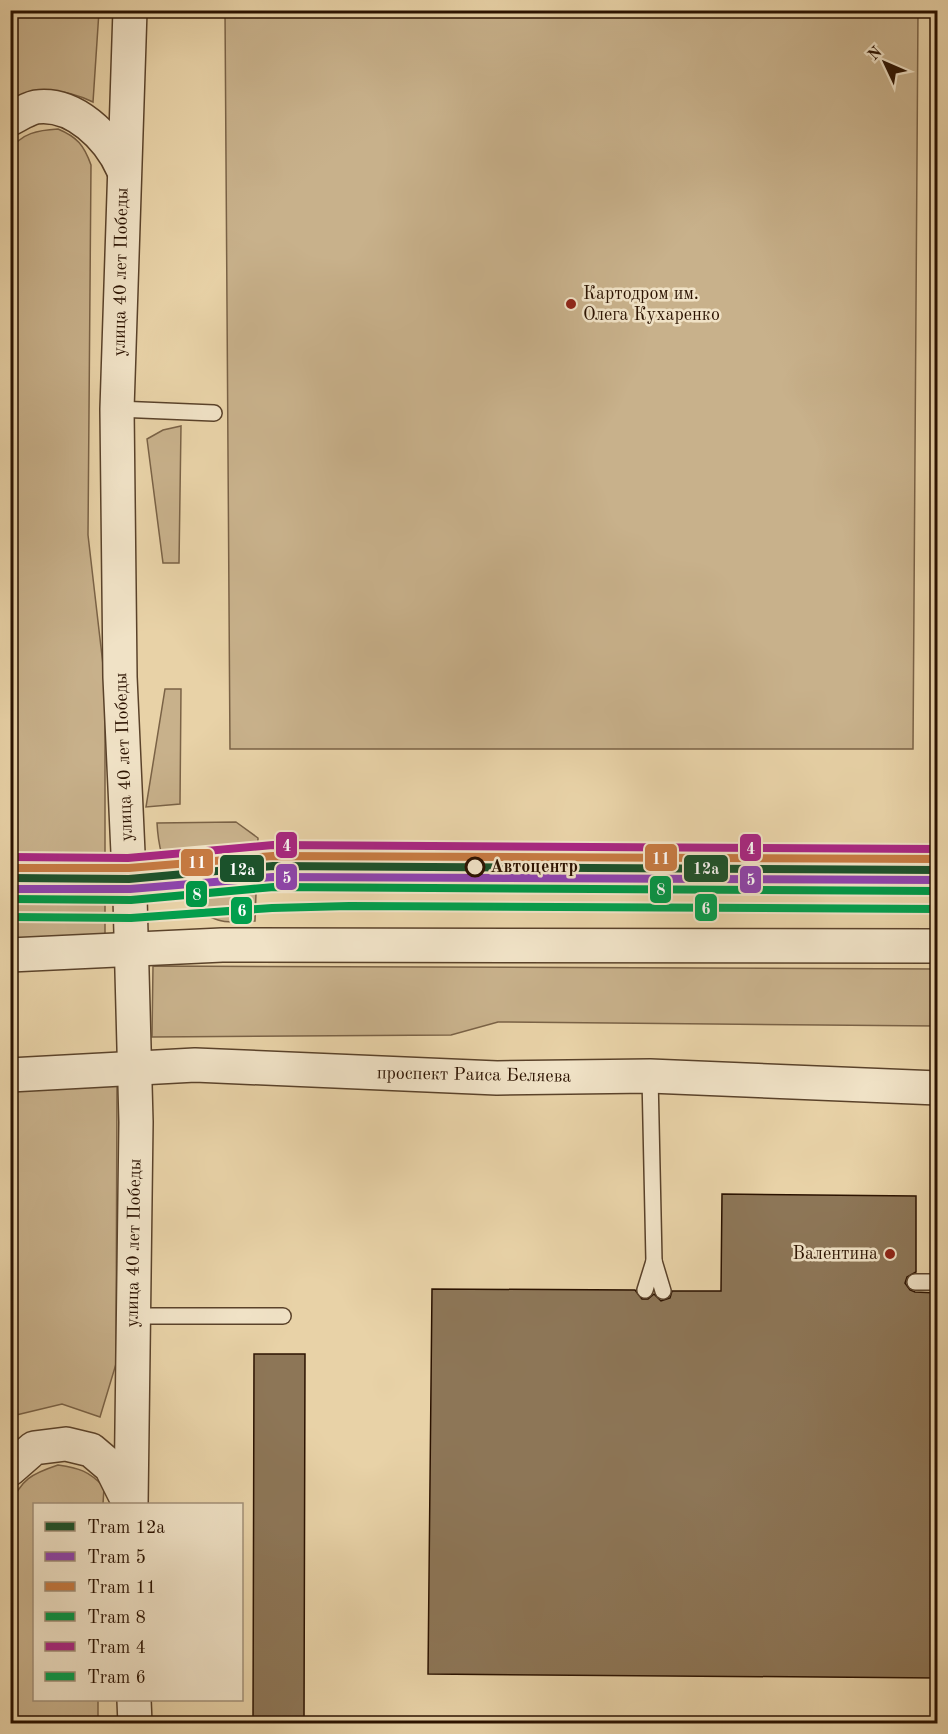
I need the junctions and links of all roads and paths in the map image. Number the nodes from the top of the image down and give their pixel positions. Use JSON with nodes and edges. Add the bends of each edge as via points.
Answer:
{"nodes":[{"id":1,"x":130,"y":10,"type":"edge"},
{"id":2,"x":10,"y":119,"type":"edge"},
{"id":3,"x":123,"y":169,"type":"junction"},
{"id":4,"x":117,"y":409,"type":"junction"},
{"id":5,"x":214,"y":412,"type":"dead end"},
{"id":6,"x":938,"y":946,"type":"edge"},
{"id":7,"x":130,"y":951,"type":"junction"},
{"id":8,"x":10,"y":955,"type":"edge"},
{"id":9,"x":133,"y":1068,"type":"junction"},
{"id":10,"x":10,"y":1075,"type":"edge"},
{"id":11,"x":650,"y":1076,"type":"junction"},
{"id":12,"x":938,"y":1088,"type":"edge"},
{"id":13,"x":654,"y":1261,"type":"junction"},
{"id":14,"x":915,"y":1282,"type":"dead end"},
{"id":15,"x":932,"y":1282,"type":"dead end"},
{"id":16,"x":645,"y":1290,"type":"dead end"},
{"id":17,"x":663,"y":1291,"type":"dead end"},
{"id":18,"x":134,"y":1316,"type":"junction"},
{"id":19,"x":283,"y":1316,"type":"dead end"},
{"id":20,"x":10,"y":1469,"type":"edge"},
{"id":21,"x":129,"y":1503,"type":"edge"},
{"id":22,"x":130,"y":1503,"type":"edge"},
{"id":23,"x":134,"y":1701,"type":"edge"},
{"id":24,"x":135,"y":1724,"type":"edge"}],
"edges":[{"from":1,"to":3,"type":"street","name":"улица 40 лет Победы"},
{"from":2,"to":3,"type":"street","via":[[33,108],[53,106],[74,115],[115,150]]},
{"from":3,"to":4,"type":"street","name":"улица 40 лет Победы"},
{"from":4,"to":5,"type":"lane"},
{"from":4,"to":7,"type":"street","name":"улица 40 лет Победы","via":[[120,677]]},
{"from":6,"to":7,"type":"street","via":[[222,945]]},
{"from":7,"to":8,"type":"street"},
{"from":7,"to":9,"type":"street","name":"улица 40 лет Победы"},
{"from":9,"to":10,"type":"street","name":"проспект Раиса Беляева"},
{"from":9,"to":11,"type":"street","name":"проспект Раиса Беляева","via":[[195,1065],[497,1078]]},
{"from":9,"to":18,"type":"street","name":"улица 40 лет Победы"},
{"from":11,"to":12,"type":"street","name":"проспект Раиса Беляева"},
{"from":11,"to":13,"type":"lane"},
{"from":13,"to":16,"type":"lane"},
{"from":13,"to":17,"type":"lane"},
{"from":14,"to":15,"type":"lane"},
{"from":18,"to":19,"type":"lane"},
{"from":18,"to":22,"type":"street","name":"улица 40 лет Победы"},
{"from":20,"to":21,"type":"street","via":[[34,1448],[66,1444],[91,1450],[111,1467]]},
{"from":23,"to":24,"type":"street"}]}
